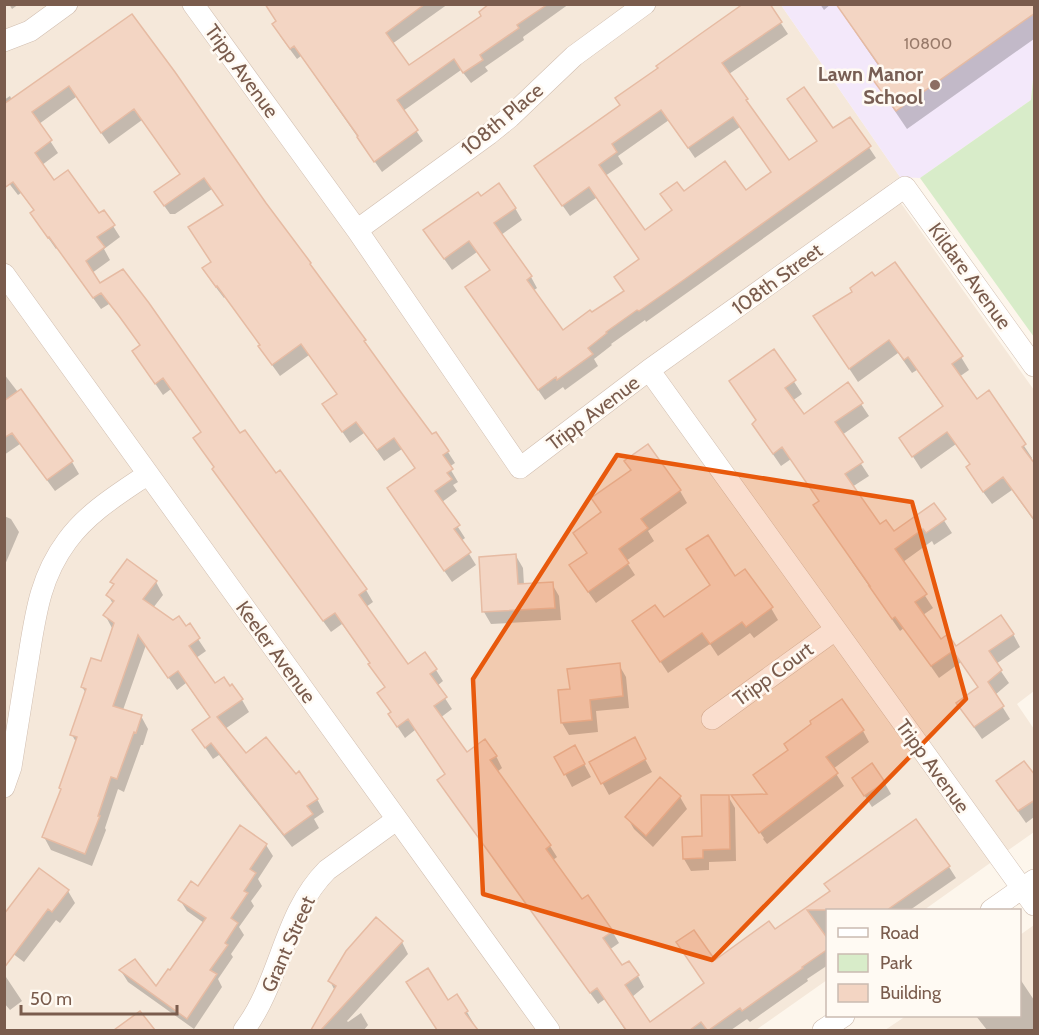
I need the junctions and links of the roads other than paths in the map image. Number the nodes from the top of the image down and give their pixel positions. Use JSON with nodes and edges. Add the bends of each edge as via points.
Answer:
{"nodes":[{"id":1,"x":67,"y":4,"type":"edge"},
{"id":2,"x":193,"y":4,"type":"edge"},
{"id":3,"x":645,"y":4,"type":"edge"},
{"id":4,"x":4,"y":41,"type":"edge"},
{"id":5,"x":905,"y":187,"type":"joint"},
{"id":6,"x":357,"y":230,"type":"junction"},
{"id":7,"x":4,"y":274,"type":"edge"},
{"id":8,"x":1035,"y":366,"type":"edge"},
{"id":9,"x":649,"y":370,"type":"junction"},
{"id":10,"x":148,"y":474,"type":"junction"},
{"id":11,"x":835,"y":630,"type":"junction"},
{"id":12,"x":712,"y":719,"type":"dead end"},
{"id":13,"x":4,"y":787,"type":"edge"},
{"id":14,"x":396,"y":820,"type":"junction"},
{"id":15,"x":1030,"y":891,"type":"edge"},
{"id":16,"x":994,"y":909,"type":"edge"},
{"id":17,"x":842,"y":1017,"type":"edge"},
{"id":18,"x":244,"y":1030,"type":"edge"},
{"id":19,"x":549,"y":1030,"type":"edge"},
{"id":20,"x":823,"y":1030,"type":"edge"}],
"edges":[{"from":1,"to":4,"type":"street","via":[[30,31]]},
{"from":2,"to":6,"type":"street","name":"Tripp Avenue"},
{"from":3,"to":6,"type":"street","name":"108th Place","via":[[574,56],[489,134]]},
{"from":5,"to":8,"type":"street","name":"Kildare Avenue"},
{"from":5,"to":9,"type":"street","name":"108th Street"},
{"from":6,"to":9,"type":"street","name":"Tripp Avenue","via":[[520,468]]},
{"from":7,"to":10,"type":"street","name":"Keeler Avenue"},
{"from":9,"to":11,"type":"street","name":"Tripp Avenue"},
{"from":10,"to":13,"type":"street","via":[[87,518],[51,566],[39,597],[11,767]]},
{"from":10,"to":14,"type":"street","name":"Keeler Avenue"},
{"from":11,"to":12,"type":"street","name":"Tripp Court"},
{"from":11,"to":15,"type":"street","name":"Tripp Avenue"},
{"from":14,"to":18,"type":"street","name":"Grant Street","via":[[319,879],[295,916],[271,983]]},
{"from":14,"to":19,"type":"street","name":"Keeler Avenue"},
{"from":15,"to":16,"type":"street"},
{"from":17,"to":20,"type":"street"}]}
